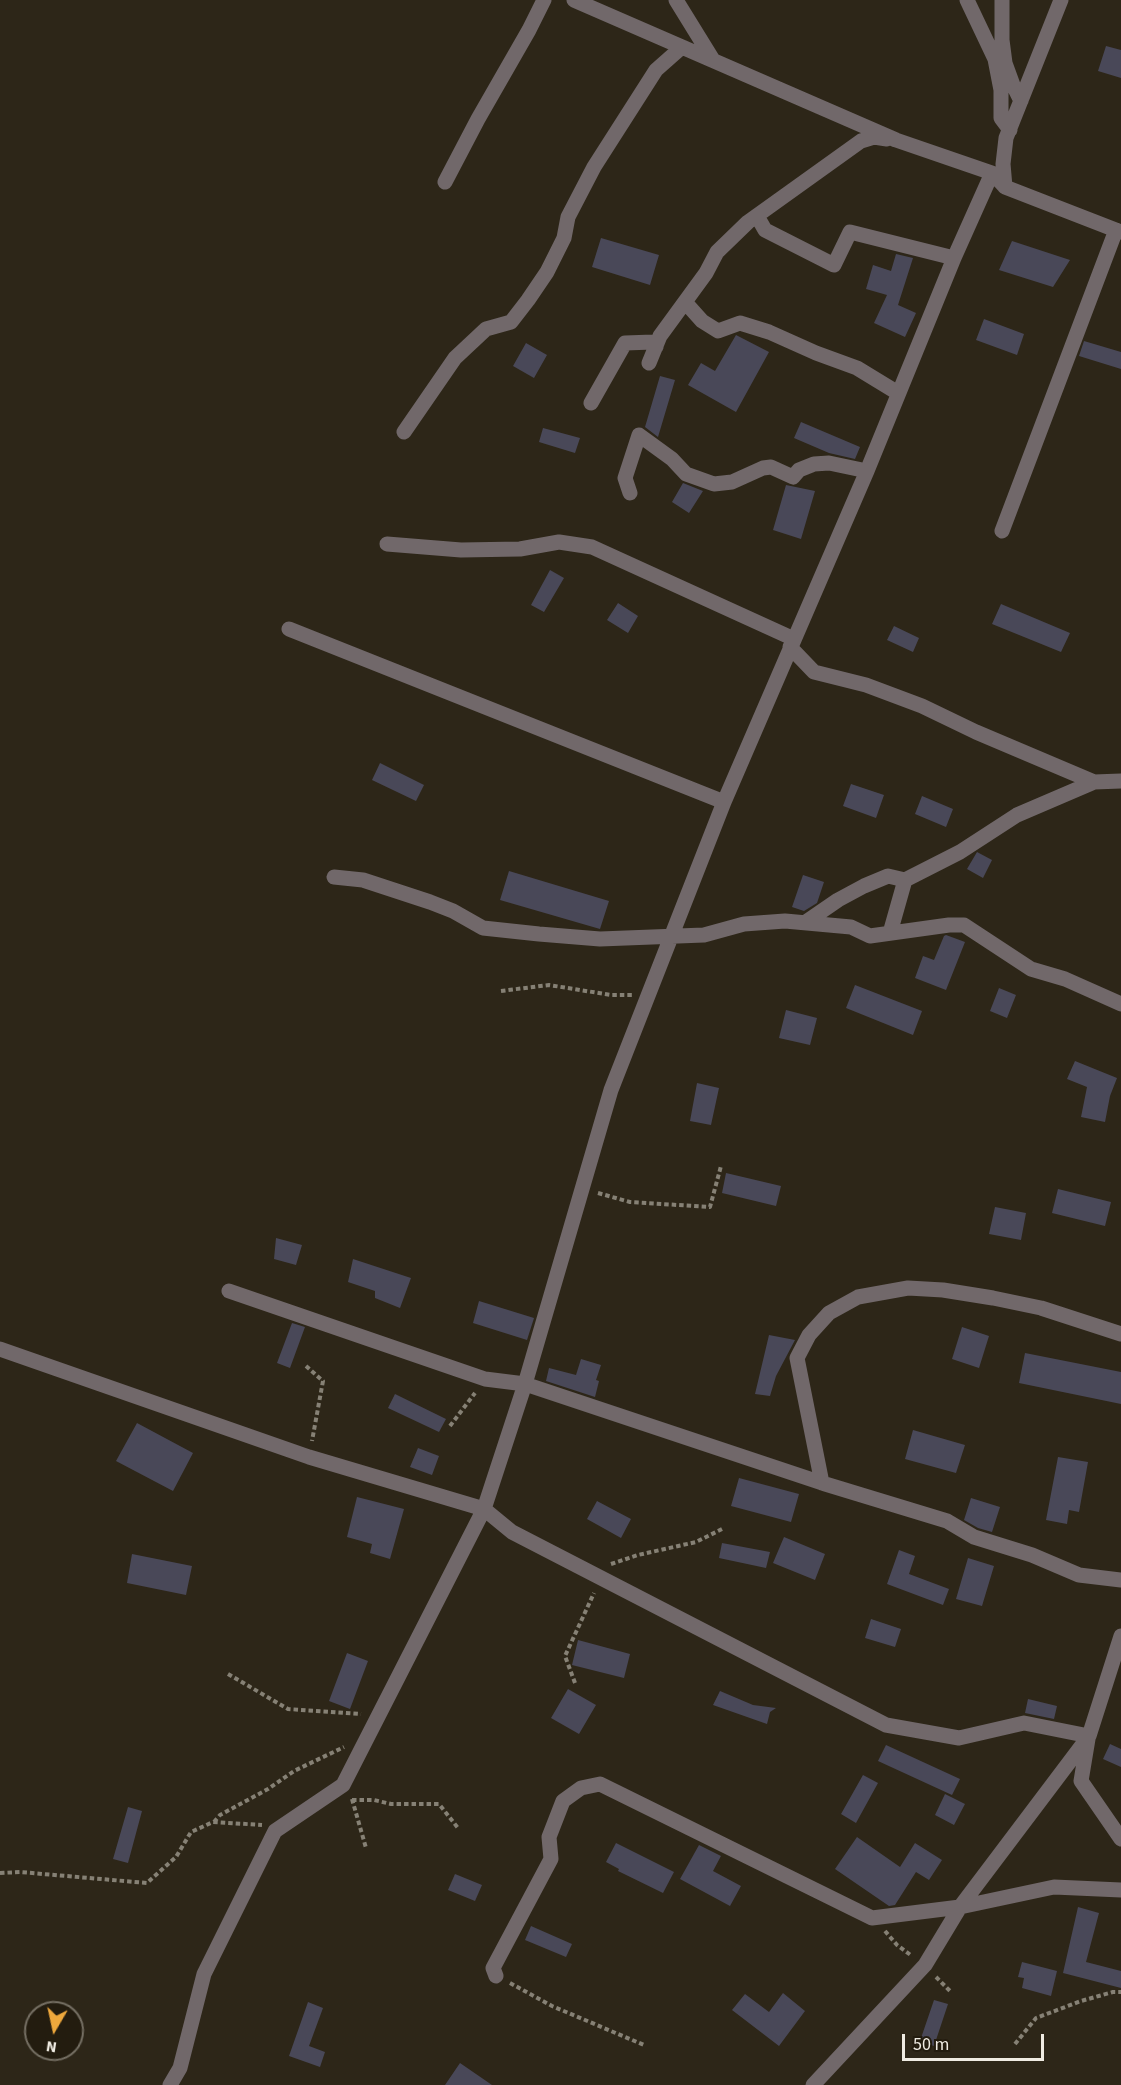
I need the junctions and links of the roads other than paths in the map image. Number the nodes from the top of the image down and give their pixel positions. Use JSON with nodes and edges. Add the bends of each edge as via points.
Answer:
{"nodes":[{"id":1,"x":544,"y":0,"type":"edge"},
{"id":2,"x":574,"y":0,"type":"edge"},
{"id":3,"x":676,"y":0,"type":"edge"},
{"id":4,"x":967,"y":0,"type":"edge"},
{"id":5,"x":1002,"y":0,"type":"edge"},
{"id":6,"x":1061,"y":0,"type":"edge"},
{"id":7,"x":682,"y":47,"type":"junction"},
{"id":8,"x":713,"y":60,"type":"junction"},
{"id":9,"x":1021,"y":101,"type":"junction"},
{"id":10,"x":1010,"y":130,"type":"junction"},
{"id":11,"x":896,"y":140,"type":"junction"},
{"id":12,"x":992,"y":173,"type":"junction"},
{"id":13,"x":445,"y":182,"type":"dead end"},
{"id":14,"x":1005,"y":187,"type":"junction"},
{"id":15,"x":757,"y":216,"type":"junction"},
{"id":16,"x":1118,"y":231,"type":"edge"},
{"id":17,"x":954,"y":258,"type":"junction"},
{"id":18,"x":685,"y":302,"type":"junction"},
{"id":19,"x":656,"y":347,"type":"junction"},
{"id":20,"x":649,"y":363,"type":"dead end"},
{"id":21,"x":898,"y":393,"type":"junction"},
{"id":22,"x":591,"y":403,"type":"dead end"},
{"id":23,"x":404,"y":432,"type":"dead end"},
{"id":24,"x":867,"y":471,"type":"junction"},
{"id":25,"x":630,"y":493,"type":"dead end"},
{"id":26,"x":1002,"y":531,"type":"dead end"},
{"id":27,"x":387,"y":544,"type":"dead end"},
{"id":28,"x":289,"y":629,"type":"dead end"},
{"id":29,"x":792,"y":643,"type":"junction"},
{"id":30,"x":1094,"y":782,"type":"junction"},
{"id":31,"x":1121,"y":782,"type":"edge"},
{"id":32,"x":724,"y":802,"type":"junction"},
{"id":33,"x":334,"y":877,"type":"dead end"},
{"id":34,"x":905,"y":880,"type":"junction"},
{"id":35,"x":837,"y":900,"type":"junction"},
{"id":36,"x":806,"y":922,"type":"junction"},
{"id":37,"x":851,"y":927,"type":"junction"},
{"id":38,"x":890,"y":933,"type":"junction"},
{"id":39,"x":672,"y":937,"type":"junction"},
{"id":40,"x":1121,"y":1004,"type":"edge"},
{"id":41,"x":229,"y":1291,"type":"dead end"},
{"id":42,"x":1121,"y":1334,"type":"edge"},
{"id":43,"x":0,"y":1348,"type":"edge"},
{"id":44,"x":525,"y":1384,"type":"junction"},
{"id":45,"x":822,"y":1483,"type":"junction"},
{"id":46,"x":484,"y":1509,"type":"junction"},
{"id":47,"x":1121,"y":1580,"type":"edge"},
{"id":48,"x":1121,"y":1636,"type":"edge"},
{"id":49,"x":1089,"y":1736,"type":"junction"},
{"id":50,"x":1121,"y":1839,"type":"edge"},
{"id":51,"x":1121,"y":1890,"type":"edge"},
{"id":52,"x":960,"y":1907,"type":"junction"},
{"id":53,"x":496,"y":1976,"type":"road end"},
{"id":54,"x":170,"y":2085,"type":"edge"},
{"id":55,"x":813,"y":2085,"type":"edge"}],
"edges":[{"from":1,"to":13,"type":"street"},
{"from":2,"to":7,"type":"street"},
{"from":3,"to":8,"type":"street"},
{"from":4,"to":10,"type":"street","via":[[995,58],[1001,118]]},
{"from":5,"to":9,"type":"street","via":[[1005,63]]},
{"from":6,"to":9,"type":"street"},
{"from":7,"to":8,"type":"street"},
{"from":7,"to":23,"type":"street","via":[[656,70],[594,167],[568,218],[564,238],[528,300],[511,322],[486,329],[455,358]]},
{"from":8,"to":11,"type":"street"},
{"from":9,"to":10,"type":"street"},
{"from":10,"to":14,"type":"street","via":[[1003,164]]},
{"from":11,"to":12,"type":"street"},
{"from":11,"to":15,"type":"street","via":[[874,137],[861,141]]},
{"from":12,"to":14,"type":"street"},
{"from":12,"to":17,"type":"street"},
{"from":14,"to":16,"type":"street"},
{"from":15,"to":17,"type":"street","via":[[765,230],[834,265],[850,232]]},
{"from":15,"to":18,"type":"street","via":[[717,252]]},
{"from":16,"to":26,"type":"street"},
{"from":17,"to":21,"type":"street"},
{"from":18,"to":19,"type":"street"},
{"from":18,"to":21,"type":"street","via":[[702,321],[718,331],[740,323],[857,368]]},
{"from":19,"to":20,"type":"street"},
{"from":19,"to":22,"type":"street","via":[[652,342],[625,343]]},
{"from":21,"to":24,"type":"street"},
{"from":24,"to":25,"type":"street","via":[[814,464],[793,477],[763,468],[732,482],[714,484],[686,474],[639,435],[625,478]]},
{"from":24,"to":29,"type":"street"},
{"from":27,"to":29,"type":"street","via":[[461,550],[520,549],[559,542],[592,547]]},
{"from":28,"to":32,"type":"street"},
{"from":29,"to":30,"type":"street","via":[[814,672],[866,685],[922,706]]},
{"from":29,"to":32,"type":"street"},
{"from":30,"to":31,"type":"street"},
{"from":30,"to":34,"type":"street","via":[[1017,815],[960,852]]},
{"from":32,"to":39,"type":"street"},
{"from":33,"to":39,"type":"street","via":[[363,880],[430,902],[483,928],[600,939]]},
{"from":34,"to":35,"type":"street","via":[[888,876]]},
{"from":34,"to":38,"type":"street"},
{"from":35,"to":36,"type":"street"},
{"from":35,"to":37,"type":"street"},
{"from":36,"to":37,"type":"street"},
{"from":36,"to":39,"type":"street","via":[[744,924],[704,935]]},
{"from":37,"to":38,"type":"street","via":[[870,936]]},
{"from":38,"to":40,"type":"street","via":[[964,925],[1031,969],[1065,979]]},
{"from":39,"to":44,"type":"street","via":[[611,1090]]},
{"from":41,"to":44,"type":"street","via":[[485,1379]]},
{"from":42,"to":45,"type":"street","via":[[1041,1308],[943,1290],[908,1288],[858,1298],[829,1312],[809,1335],[797,1358]]},
{"from":43,"to":46,"type":"street","via":[[309,1456]]},
{"from":44,"to":45,"type":"street"},
{"from":44,"to":46,"type":"street"},
{"from":45,"to":47,"type":"street","via":[[947,1521],[974,1537],[1079,1575]]},
{"from":46,"to":49,"type":"street","via":[[512,1532],[886,1725],[958,1738],[1024,1723]]},
{"from":46,"to":54,"type":"street","via":[[343,1785],[275,1831],[204,1974],[180,2068]]},
{"from":48,"to":49,"type":"street"},
{"from":49,"to":50,"type":"street","via":[[1081,1781]]},
{"from":49,"to":52,"type":"street"},
{"from":51,"to":52,"type":"street","via":[[1054,1887]]},
{"from":52,"to":53,"type":"street","via":[[872,1918],[600,1784],[581,1788],[563,1801],[549,1837],[551,1859],[493,1968]]},
{"from":52,"to":55,"type":"street","via":[[925,1965]]}]}
